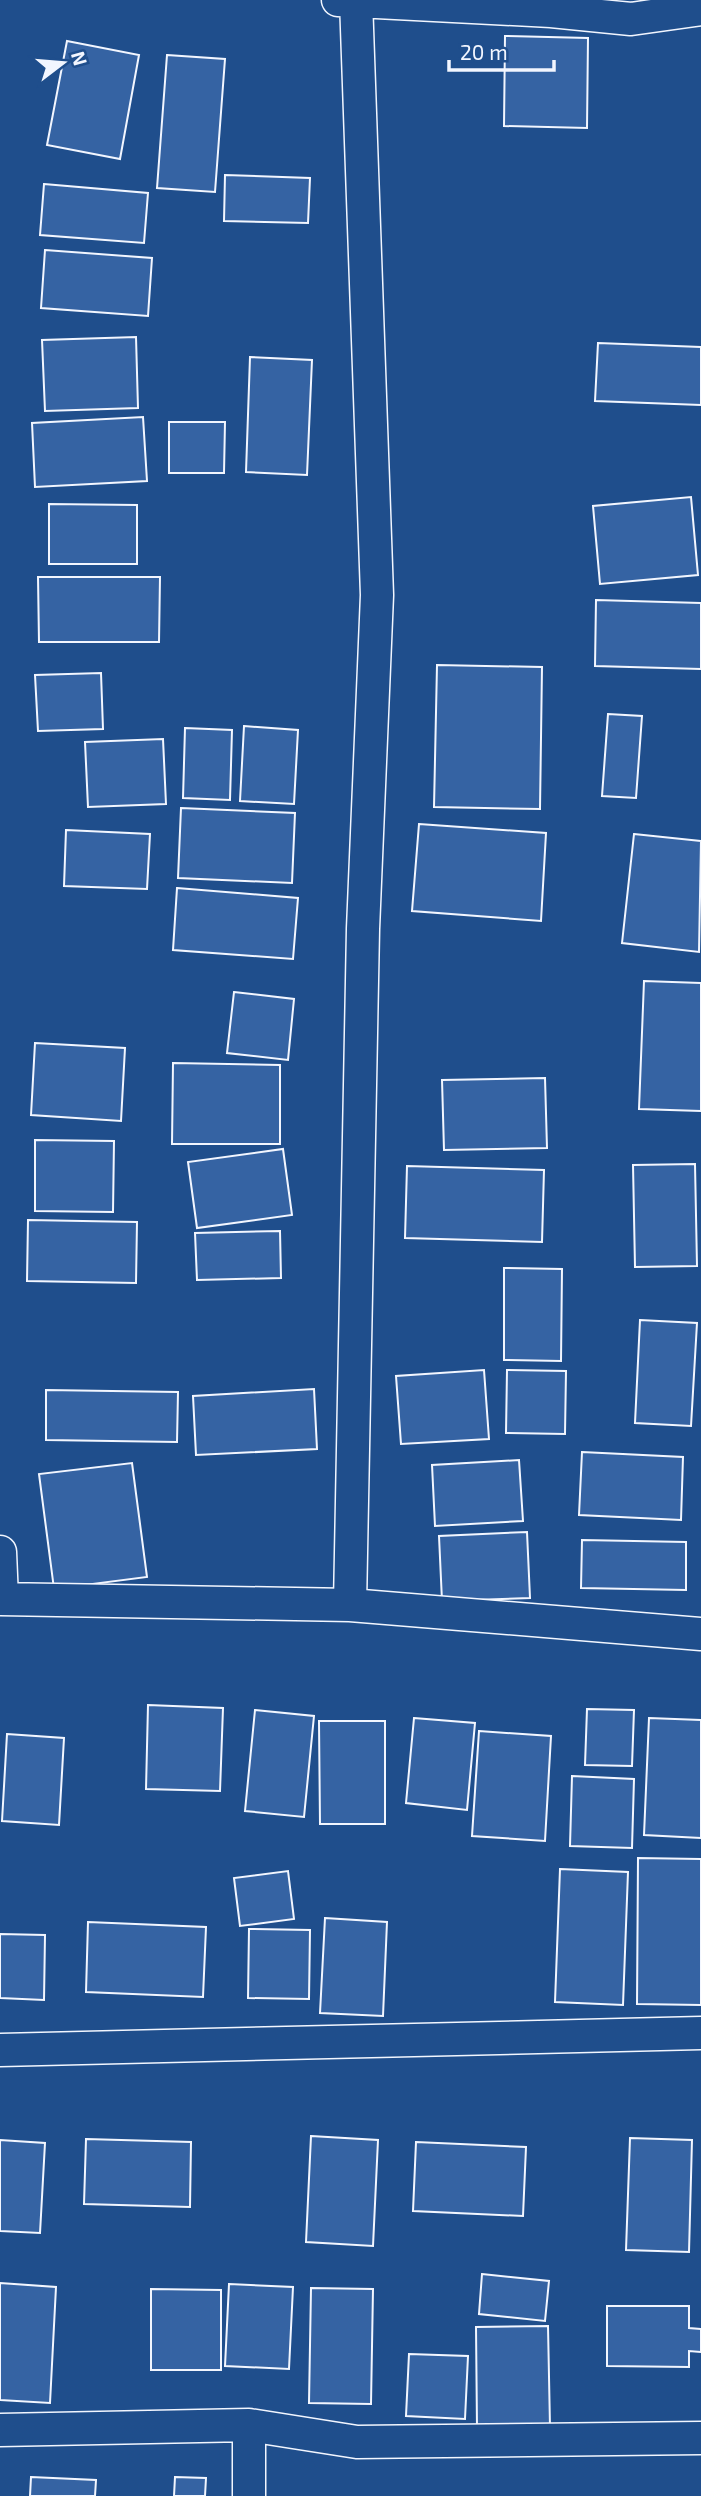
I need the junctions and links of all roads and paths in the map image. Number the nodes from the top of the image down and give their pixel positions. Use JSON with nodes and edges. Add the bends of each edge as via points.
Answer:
{"nodes":[{"id":1,"x":338,"y":0,"type":"edge"},
{"id":2,"x":356,"y":1,"type":"edge"},
{"id":3,"x":701,"y":9,"type":"edge"},
{"id":4,"x":0,"y":1552,"type":"edge"},
{"id":5,"x":1,"y":1599,"type":"edge"},
{"id":6,"x":350,"y":1605,"type":"junction"},
{"id":7,"x":701,"y":1634,"type":"edge"},
{"id":8,"x":701,"y":2033,"type":"edge"},
{"id":9,"x":0,"y":2050,"type":"edge"},
{"id":10,"x":249,"y":2425,"type":"junction"},
{"id":11,"x":0,"y":2430,"type":"edge"},
{"id":12,"x":701,"y":2438,"type":"edge"},
{"id":13,"x":249,"y":2496,"type":"edge"}],
"edges":[{"from":1,"to":2,"type":"street"},
{"from":2,"to":3,"type":"street","via":[[631,19]]},
{"from":2,"to":6,"type":"street","via":[[377,595],[363,929]]},
{"from":4,"to":5,"type":"street"},
{"from":5,"to":6,"type":"street"},
{"from":6,"to":7,"type":"street"},
{"from":8,"to":9,"type":"street"},
{"from":10,"to":11,"type":"street"},
{"from":10,"to":12,"type":"street","via":[[357,2442]]},
{"from":10,"to":13,"type":"street"}]}
